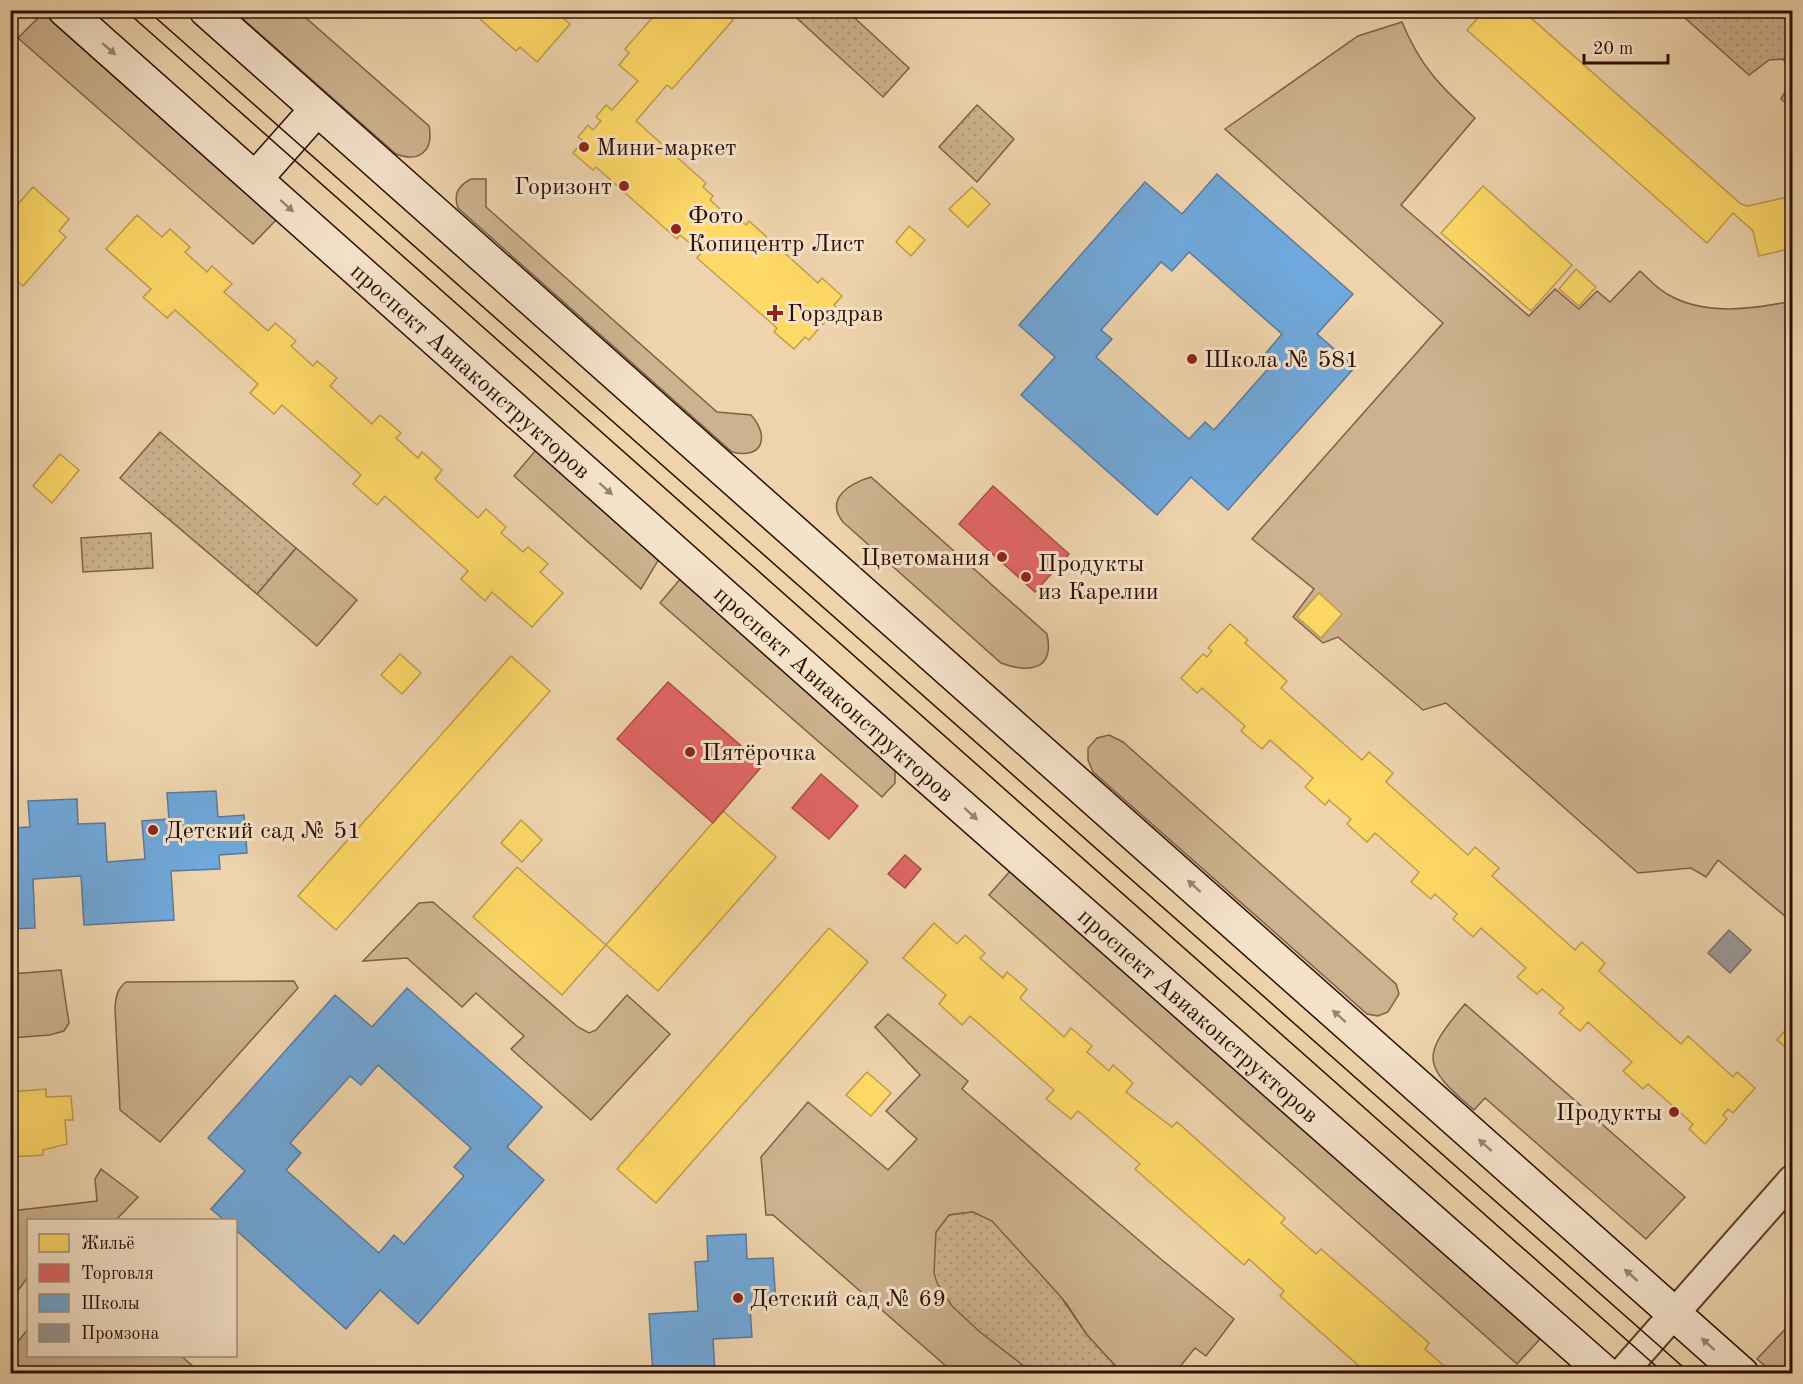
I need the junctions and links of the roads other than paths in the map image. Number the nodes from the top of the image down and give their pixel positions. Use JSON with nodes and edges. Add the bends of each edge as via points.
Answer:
{"nodes":[{"id":1,"x":65,"y":10,"type":"edge"},
{"id":2,"x":206,"y":10,"type":"edge"},
{"id":3,"x":317,"y":109,"type":"junction"},
{"id":4,"x":256,"y":178,"type":"junction"},
{"id":5,"x":1792,"y":1180,"type":"edge"},
{"id":6,"x":1675,"y":1314,"type":"junction"},
{"id":7,"x":1606,"y":1374,"type":"edge"},
{"id":8,"x":1621,"y":1374,"type":"edge"},
{"id":9,"x":1742,"y":1374,"type":"edge"}],
"edges":[{"from":1,"to":4,"type":"street","name":"проспект Авиаконструкторов","one_way":true},
{"from":2,"to":3,"type":"street"},
{"from":3,"to":4,"type":"street"},
{"from":6,"to":3,"type":"street","one_way":true},
{"from":4,"to":7,"type":"street","name":"проспект Авиаконструкторов","one_way":true},
{"from":5,"to":6,"type":"street"},
{"from":6,"to":8,"type":"street"},
{"from":9,"to":6,"type":"street","one_way":true}]}
